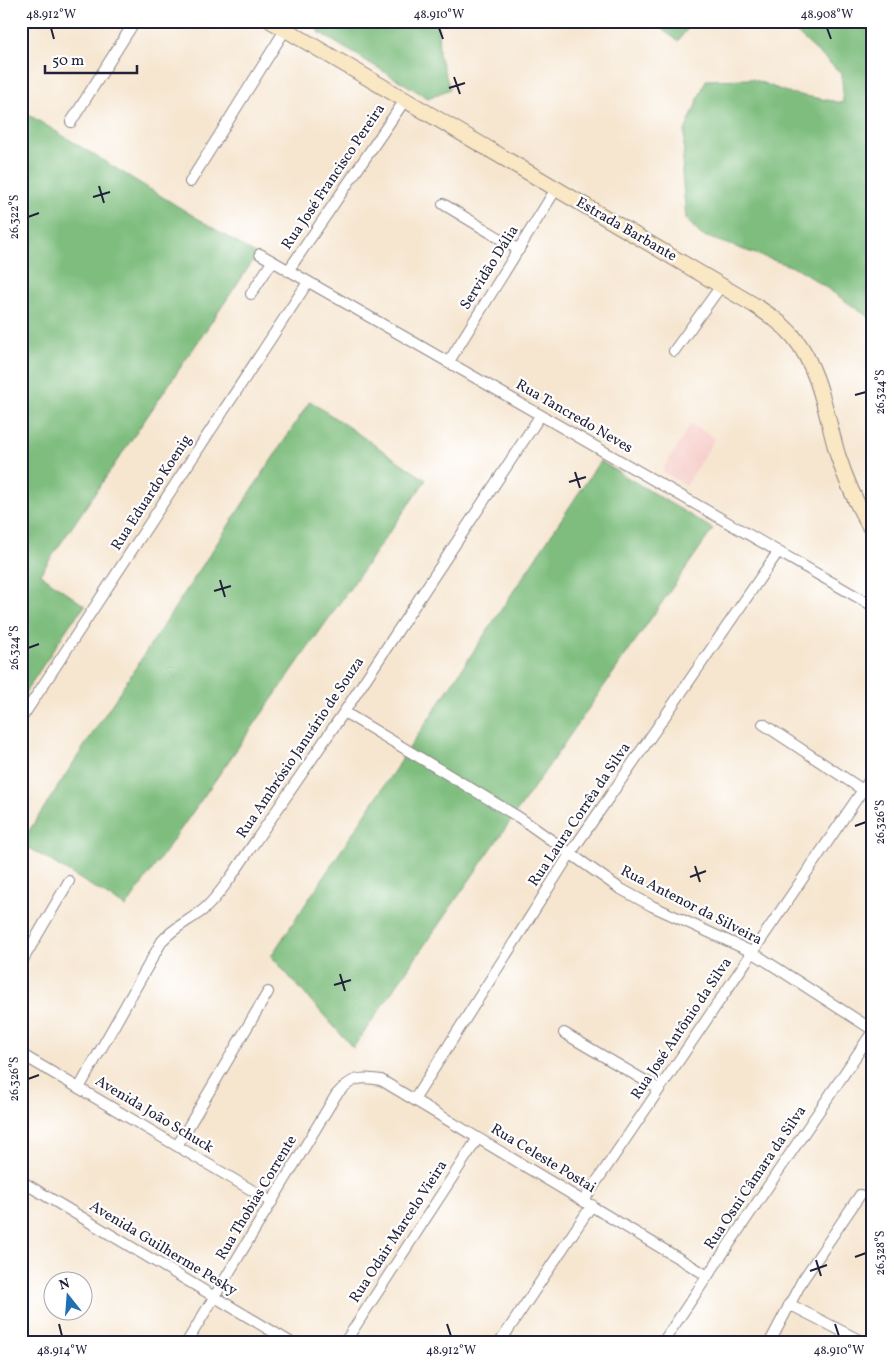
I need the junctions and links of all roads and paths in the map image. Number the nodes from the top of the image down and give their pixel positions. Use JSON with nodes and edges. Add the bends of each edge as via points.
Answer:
{"nodes":[{"id":1,"x":135,"y":21,"type":"edge"},
{"id":2,"x":271,"y":21,"type":"edge"},
{"id":3,"x":285,"y":30,"type":"junction"},
{"id":4,"x":405,"y":100,"type":"junction"},
{"id":5,"x":71,"y":122,"type":"dead end"},
{"id":6,"x":190,"y":182,"type":"dead end"},
{"id":7,"x":556,"y":189,"type":"junction"},
{"id":8,"x":442,"y":204,"type":"dead end"},
{"id":9,"x":519,"y":250,"type":"junction"},
{"id":10,"x":260,"y":254,"type":"dead end"},
{"id":11,"x":272,"y":262,"type":"junction"},
{"id":12,"x":288,"y":271,"type":"junction"},
{"id":13,"x":308,"y":282,"type":"junction"},
{"id":14,"x":721,"y":286,"type":"junction"},
{"id":15,"x":251,"y":294,"type":"dead end"},
{"id":16,"x":674,"y":351,"type":"dead end"},
{"id":17,"x":448,"y":363,"type":"junction"},
{"id":18,"x":540,"y":416,"type":"junction"},
{"id":19,"x":866,"y":508,"type":"edge"},
{"id":20,"x":873,"y":532,"type":"edge"},
{"id":21,"x":778,"y":552,"type":"junction"},
{"id":22,"x":873,"y":606,"type":"edge"},
{"id":23,"x":344,"y":712,"type":"junction"},
{"id":24,"x":21,"y":719,"type":"edge"},
{"id":25,"x":763,"y":724,"type":"dead end"},
{"id":26,"x":873,"y":775,"type":"edge"},
{"id":27,"x":863,"y":790,"type":"junction"},
{"id":28,"x":570,"y":854,"type":"junction"},
{"id":29,"x":69,"y":881,"type":"dead end"},
{"id":30,"x":752,"y":952,"type":"junction"},
{"id":31,"x":21,"y":963,"type":"edge"},
{"id":32,"x":268,"y":992,"type":"dead end"},
{"id":33,"x":873,"y":1031,"type":"edge"},
{"id":34,"x":564,"y":1033,"type":"dead end"},
{"id":35,"x":21,"y":1054,"type":"edge"},
{"id":36,"x":360,"y":1077,"type":"joint"},
{"id":37,"x":79,"y":1088,"type":"junction"},
{"id":38,"x":659,"y":1089,"type":"junction"},
{"id":39,"x":414,"y":1100,"type":"junction"},
{"id":40,"x":478,"y":1138,"type":"junction"},
{"id":41,"x":177,"y":1146,"type":"junction"},
{"id":42,"x":21,"y":1181,"type":"edge"},
{"id":43,"x":860,"y":1195,"type":"dead end"},
{"id":44,"x":272,"y":1202,"type":"junction"},
{"id":45,"x":588,"y":1203,"type":"junction"},
{"id":46,"x":708,"y":1276,"type":"junction"},
{"id":47,"x":214,"y":1297,"type":"junction"},
{"id":48,"x":790,"y":1304,"type":"junction"},
{"id":49,"x":187,"y":1342,"type":"edge"},
{"id":50,"x":290,"y":1342,"type":"edge"},
{"id":51,"x":345,"y":1342,"type":"edge"},
{"id":52,"x":500,"y":1342,"type":"edge"},
{"id":53,"x":664,"y":1342,"type":"edge"},
{"id":54,"x":770,"y":1342,"type":"edge"},
{"id":55,"x":863,"y":1342,"type":"edge"}],
"edges":[{"from":1,"to":5,"type":"street"},
{"from":2,"to":3,"type":"main road","name":"Estrada Barbante"},
{"from":3,"to":4,"type":"main road","name":"Estrada Barbante"},
{"from":3,"to":6,"type":"street"},
{"from":4,"to":7,"type":"main road","name":"Estrada Barbante"},
{"from":4,"to":12,"type":"street","name":"Rua José Francisco Pereira"},
{"from":7,"to":9,"type":"street","name":"Servidão Dália"},
{"from":7,"to":14,"type":"main road","name":"Estrada Barbante"},
{"from":8,"to":9,"type":"street"},
{"from":9,"to":17,"type":"street","name":"Servidão Dália"},
{"from":10,"to":11,"type":"street","name":"Rua Tancredo Neves"},
{"from":11,"to":12,"type":"street","name":"Rua Tancredo Neves"},
{"from":11,"to":15,"type":"street"},
{"from":12,"to":13,"type":"street","name":"Rua Tancredo Neves"},
{"from":13,"to":17,"type":"street","name":"Rua Tancredo Neves"},
{"from":13,"to":24,"type":"street","name":"Rua Eduardo Koenig"},
{"from":14,"to":16,"type":"street"},
{"from":14,"to":19,"type":"main road","name":"Estrada Barbante","via":[[777,320],[806,356],[841,464]]},
{"from":17,"to":18,"type":"street","name":"Rua Tancredo Neves"},
{"from":18,"to":21,"type":"street","name":"Rua Tancredo Neves"},
{"from":18,"to":23,"type":"street","name":"Rua Ambrósio Januário de Souza"},
{"from":19,"to":20,"type":"main road","name":"Estrada Barbante"},
{"from":21,"to":22,"type":"street","name":"Rua Tancredo Neves"},
{"from":21,"to":28,"type":"street","name":"Rua Laura Corrêa da Silva"},
{"from":23,"to":28,"type":"street","name":"Rua Antenor da Silveira","via":[[520,818]]},
{"from":23,"to":37,"type":"street","name":"Rua Ambrósio Januário de Souza","via":[[232,877],[202,910],[162,941]]},
{"from":25,"to":27,"type":"street"},
{"from":26,"to":27,"type":"street","name":"Rua José Antônio da Silva"},
{"from":27,"to":30,"type":"street","name":"Rua José Antônio da Silva"},
{"from":28,"to":30,"type":"street","name":"Rua Antenor da Silveira","via":[[635,897]]},
{"from":28,"to":39,"type":"street","name":"Rua Laura Corrêa da Silva"},
{"from":29,"to":31,"type":"street"},
{"from":30,"to":33,"type":"street","name":"Rua Antenor da Silveira"},
{"from":30,"to":38,"type":"street","name":"Rua José Antônio da Silva"},
{"from":32,"to":41,"type":"street"},
{"from":33,"to":46,"type":"street","name":"Rua Osni Câmara da Silva"},
{"from":34,"to":38,"type":"street"},
{"from":35,"to":37,"type":"street","name":"Avenida João Schuck"},
{"from":36,"to":39,"type":"street","name":"Rua Celeste Postai","via":[[381,1080]]},
{"from":36,"to":44,"type":"street","name":"Rua Thobias Corrente","via":[[345,1084],[336,1095]]},
{"from":37,"to":41,"type":"street","name":"Avenida João Schuck"},
{"from":38,"to":45,"type":"street","name":"Rua José Antônio da Silva"},
{"from":39,"to":40,"type":"street","name":"Rua Celeste Postai"},
{"from":40,"to":45,"type":"street","name":"Rua Celeste Postai"},
{"from":40,"to":51,"type":"street","name":"Rua Odair Marcelo Vieira"},
{"from":41,"to":44,"type":"street","name":"Avenida João Schuck"},
{"from":42,"to":47,"type":"street","name":"Avenida Guilherme Pesky"},
{"from":43,"to":48,"type":"street","via":[[814,1261]]},
{"from":44,"to":47,"type":"street","name":"Rua Thobias Corrente"},
{"from":45,"to":46,"type":"street","name":"Rua Celeste Postai"},
{"from":45,"to":52,"type":"street","name":"Rua José Antônio da Silva"},
{"from":46,"to":53,"type":"street","name":"Rua Osni Câmara da Silva"},
{"from":47,"to":49,"type":"street","name":"Rua Thobias Corrente"},
{"from":47,"to":50,"type":"street","name":"Avenida Guilherme Pesky"},
{"from":48,"to":54,"type":"street"},
{"from":48,"to":55,"type":"street"}]}
